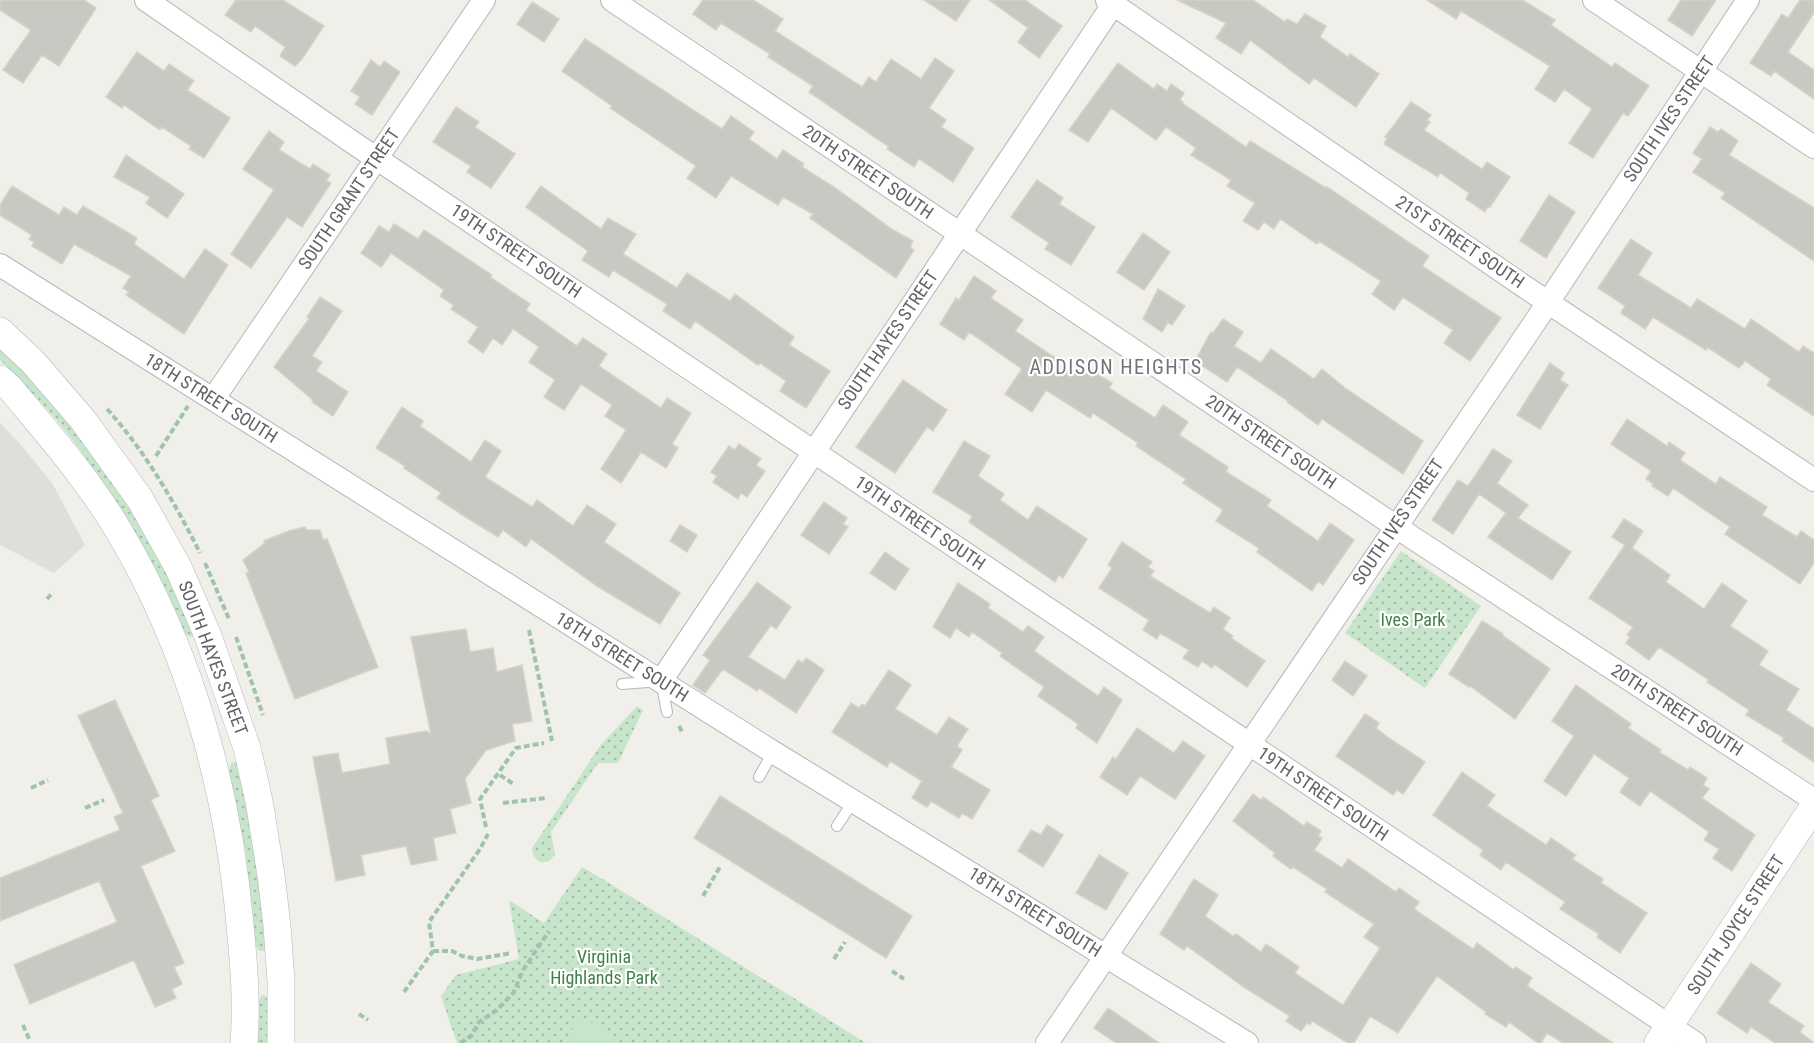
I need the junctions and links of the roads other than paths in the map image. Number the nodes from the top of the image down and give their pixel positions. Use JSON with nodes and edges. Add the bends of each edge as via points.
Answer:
{"nodes":[{"id":1,"x":146,"y":0,"type":"edge"},
{"id":2,"x":484,"y":0,"type":"edge"},
{"id":3,"x":612,"y":0,"type":"edge"},
{"id":4,"x":1594,"y":0,"type":"edge"},
{"id":5,"x":1748,"y":0,"type":"edge"},
{"id":6,"x":1112,"y":1,"type":"edge"},
{"id":7,"x":1701,"y":71,"type":"junction"},
{"id":8,"x":1814,"y":147,"type":"edge"},
{"id":9,"x":377,"y":159,"type":"junction"},
{"id":10,"x":959,"y":234,"type":"junction"},
{"id":11,"x":0,"y":265,"type":"edge"},
{"id":12,"x":1548,"y":301,"type":"junction"},
{"id":13,"x":0,"y":331,"type":"edge"},
{"id":14,"x":0,"y":379,"type":"edge"},
{"id":15,"x":214,"y":398,"type":"junction"},
{"id":16,"x":814,"y":451,"type":"junction"},
{"id":17,"x":1814,"y":480,"type":"edge"},
{"id":18,"x":1395,"y":526,"type":"junction"},
{"id":19,"x":661,"y":681,"type":"junction"},
{"id":20,"x":622,"y":684,"type":"dead end"},
{"id":21,"x":667,"y":712,"type":"dead end"},
{"id":22,"x":1249,"y":743,"type":"junction"},
{"id":23,"x":773,"y":752,"type":"junction"},
{"id":24,"x":759,"y":777,"type":"dead end"},
{"id":25,"x":854,"y":800,"type":"junction"},
{"id":26,"x":1814,"y":800,"type":"edge"},
{"id":27,"x":1814,"y":806,"type":"edge"},
{"id":28,"x":837,"y":826,"type":"dead end"},
{"id":29,"x":1106,"y":956,"type":"junction"},
{"id":30,"x":1663,"y":1034,"type":"edge"},
{"id":31,"x":244,"y":1043,"type":"edge"},
{"id":32,"x":281,"y":1043,"type":"edge"},
{"id":33,"x":1047,"y":1043,"type":"edge"},
{"id":34,"x":1247,"y":1043,"type":"edge"},
{"id":35,"x":1695,"y":1043,"type":"edge"}],
"edges":[{"from":1,"to":9,"type":"street","name":"19TH STREET SOUTH"},
{"from":2,"to":9,"type":"street","name":"SOUTH GRANT STREET"},
{"from":3,"to":10,"type":"street","name":"20TH STREET SOUTH"},
{"from":4,"to":7,"type":"street"},
{"from":5,"to":7,"type":"street","name":"SOUTH IVES STREET"},
{"from":6,"to":10,"type":"street","name":"SOUTH HAYES STREET"},
{"from":6,"to":12,"type":"street","name":"21ST STREET SOUTH"},
{"from":7,"to":8,"type":"street"},
{"from":7,"to":12,"type":"street","name":"SOUTH IVES STREET"},
{"from":9,"to":15,"type":"street","name":"SOUTH GRANT STREET"},
{"from":9,"to":16,"type":"street","name":"19TH STREET SOUTH"},
{"from":10,"to":16,"type":"street","name":"SOUTH HAYES STREET"},
{"from":10,"to":18,"type":"street","name":"20TH STREET SOUTH"},
{"from":11,"to":15,"type":"street","name":"18TH STREET SOUTH"},
{"from":12,"to":17,"type":"street","name":"21ST STREET SOUTH"},
{"from":12,"to":18,"type":"street","name":"SOUTH IVES STREET"},
{"from":13,"to":32,"type":"street","name":"SOUTH HAYES STREET","via":[[83,420],[140,499],[179,568],[208,636],[247,748],[259,801],[277,926]]},
{"from":14,"to":31,"type":"street","name":"SOUTH HAYES STREET","via":[[76,467],[119,531],[140,568],[198,706],[235,869],[246,983]]},
{"from":15,"to":19,"type":"street","name":"18TH STREET SOUTH"},
{"from":16,"to":19,"type":"street","name":"SOUTH HAYES STREET"},
{"from":16,"to":22,"type":"street","name":"19TH STREET SOUTH"},
{"from":18,"to":22,"type":"street","name":"SOUTH IVES STREET"},
{"from":18,"to":26,"type":"street","name":"20TH STREET SOUTH"},
{"from":19,"to":20,"type":"lane"},
{"from":19,"to":21,"type":"lane"},
{"from":19,"to":23,"type":"street","name":"18TH STREET SOUTH"},
{"from":22,"to":29,"type":"street","name":"SOUTH IVES STREET"},
{"from":22,"to":30,"type":"street","name":"19TH STREET SOUTH"},
{"from":23,"to":24,"type":"lane"},
{"from":23,"to":25,"type":"street","name":"18TH STREET SOUTH"},
{"from":25,"to":28,"type":"lane"},
{"from":25,"to":29,"type":"street","name":"18TH STREET SOUTH"},
{"from":27,"to":30,"type":"street","name":"SOUTH JOYCE STREET"},
{"from":29,"to":33,"type":"street","name":"SOUTH IVES STREET"},
{"from":29,"to":34,"type":"street","name":"18TH STREET SOUTH"},
{"from":30,"to":35,"type":"street","name":"19TH STREET SOUTH"}]}
